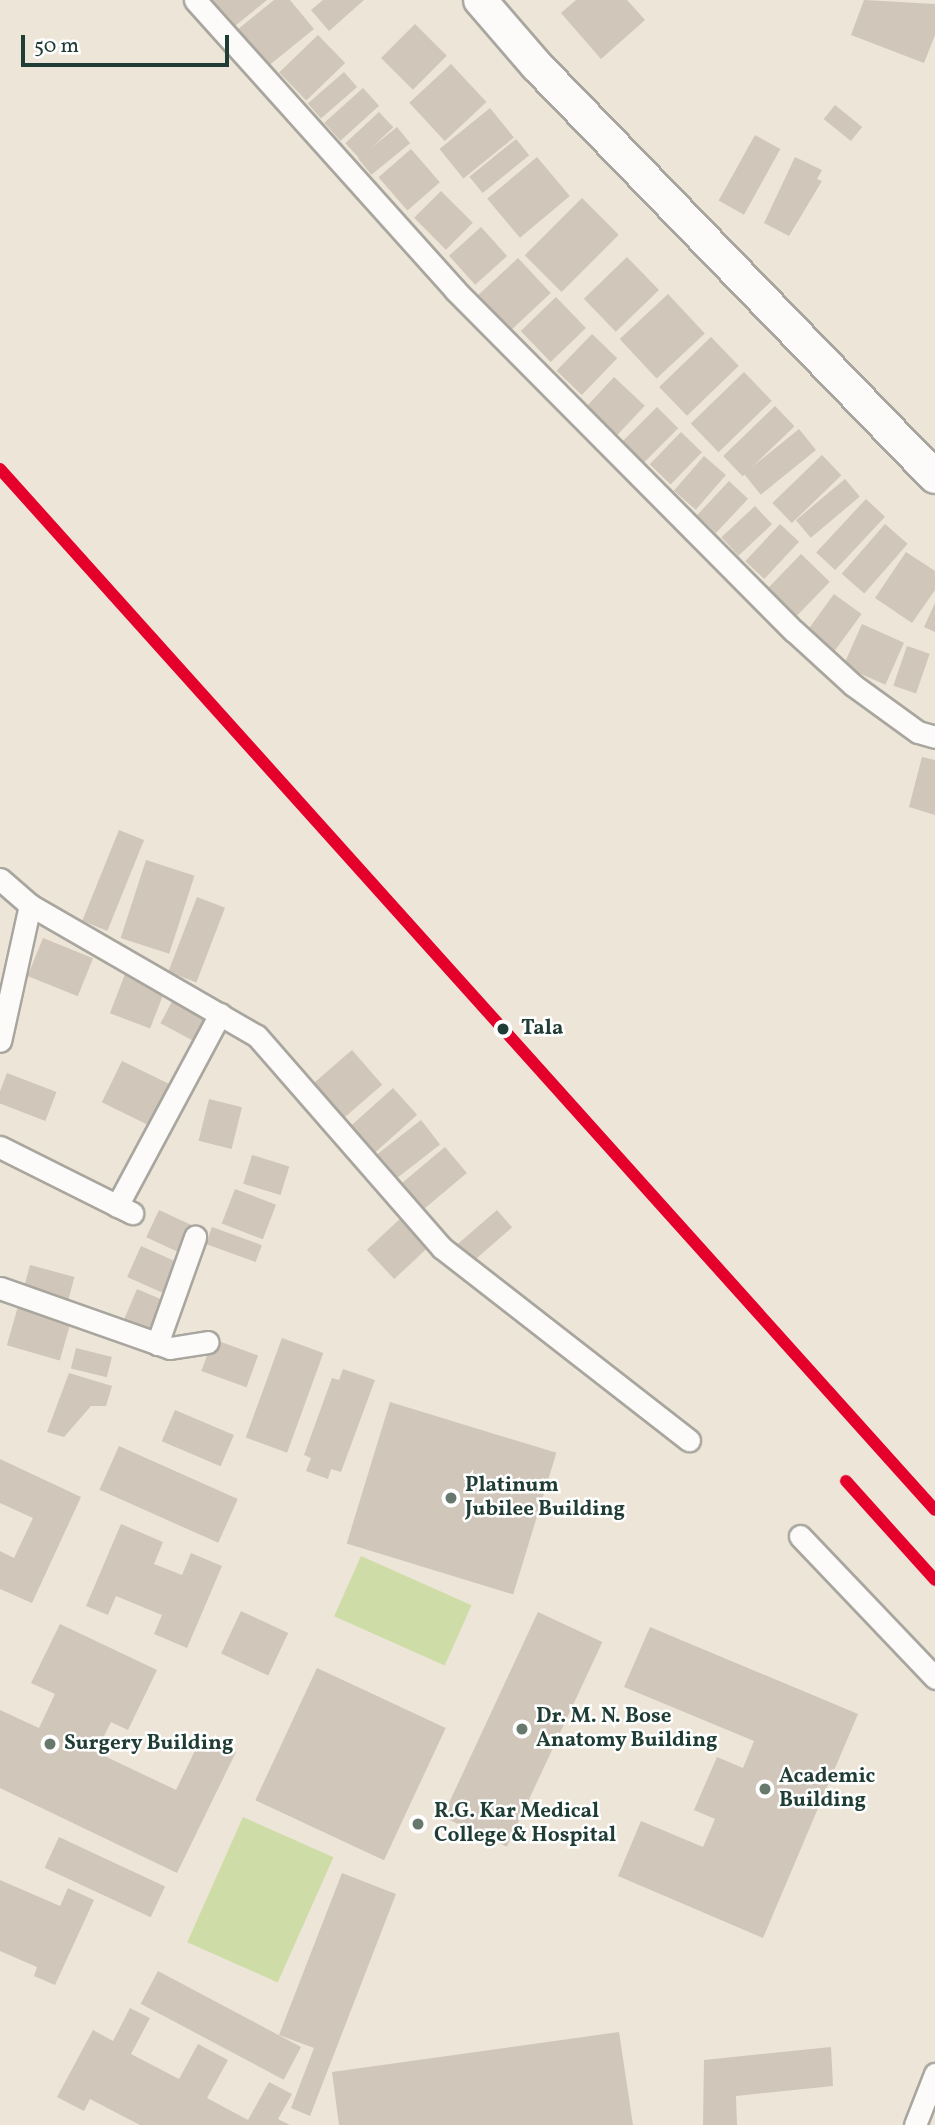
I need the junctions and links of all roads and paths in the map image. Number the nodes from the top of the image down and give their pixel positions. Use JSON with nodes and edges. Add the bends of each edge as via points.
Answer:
{"nodes":[{"id":1,"x":195,"y":0,"type":"edge"},
{"id":2,"x":480,"y":0,"type":"edge"},
{"id":3,"x":935,"y":477,"type":"edge"},
{"id":4,"x":935,"y":737,"type":"edge"},
{"id":5,"x":0,"y":878,"type":"edge"},
{"id":6,"x":30,"y":905,"type":"junction"},
{"id":7,"x":220,"y":1014,"type":"junction"},
{"id":8,"x":0,"y":1041,"type":"edge"},
{"id":9,"x":0,"y":1147,"type":"edge"},
{"id":10,"x":195,"y":1237,"type":"dead end"},
{"id":11,"x":0,"y":1287,"type":"edge"},
{"id":12,"x":208,"y":1342,"type":"dead end"},
{"id":13,"x":157,"y":1344,"type":"junction"},
{"id":14,"x":689,"y":1440,"type":"dead end"},
{"id":15,"x":800,"y":1536,"type":"dead end"},
{"id":16,"x":935,"y":1678,"type":"edge"},
{"id":17,"x":935,"y":2074,"type":"edge"},
{"id":18,"x":915,"y":2125,"type":"edge"}],
"edges":[{"from":1,"to":4,"type":"street","via":[[455,290],[794,631],[853,685],[918,732]]},
{"from":2,"to":3,"type":"street","via":[[537,66]]},
{"from":5,"to":6,"type":"street"},
{"from":6,"to":7,"type":"street"},
{"from":6,"to":8,"type":"street"},
{"from":7,"to":9,"type":"street","via":[[125,1210]]},
{"from":7,"to":14,"type":"street","via":[[257,1036],[442,1248]]},
{"from":10,"to":13,"type":"street"},
{"from":11,"to":13,"type":"street"},
{"from":12,"to":13,"type":"street","via":[[170,1348]]},
{"from":15,"to":16,"type":"street"},
{"from":17,"to":18,"type":"street"}]}
